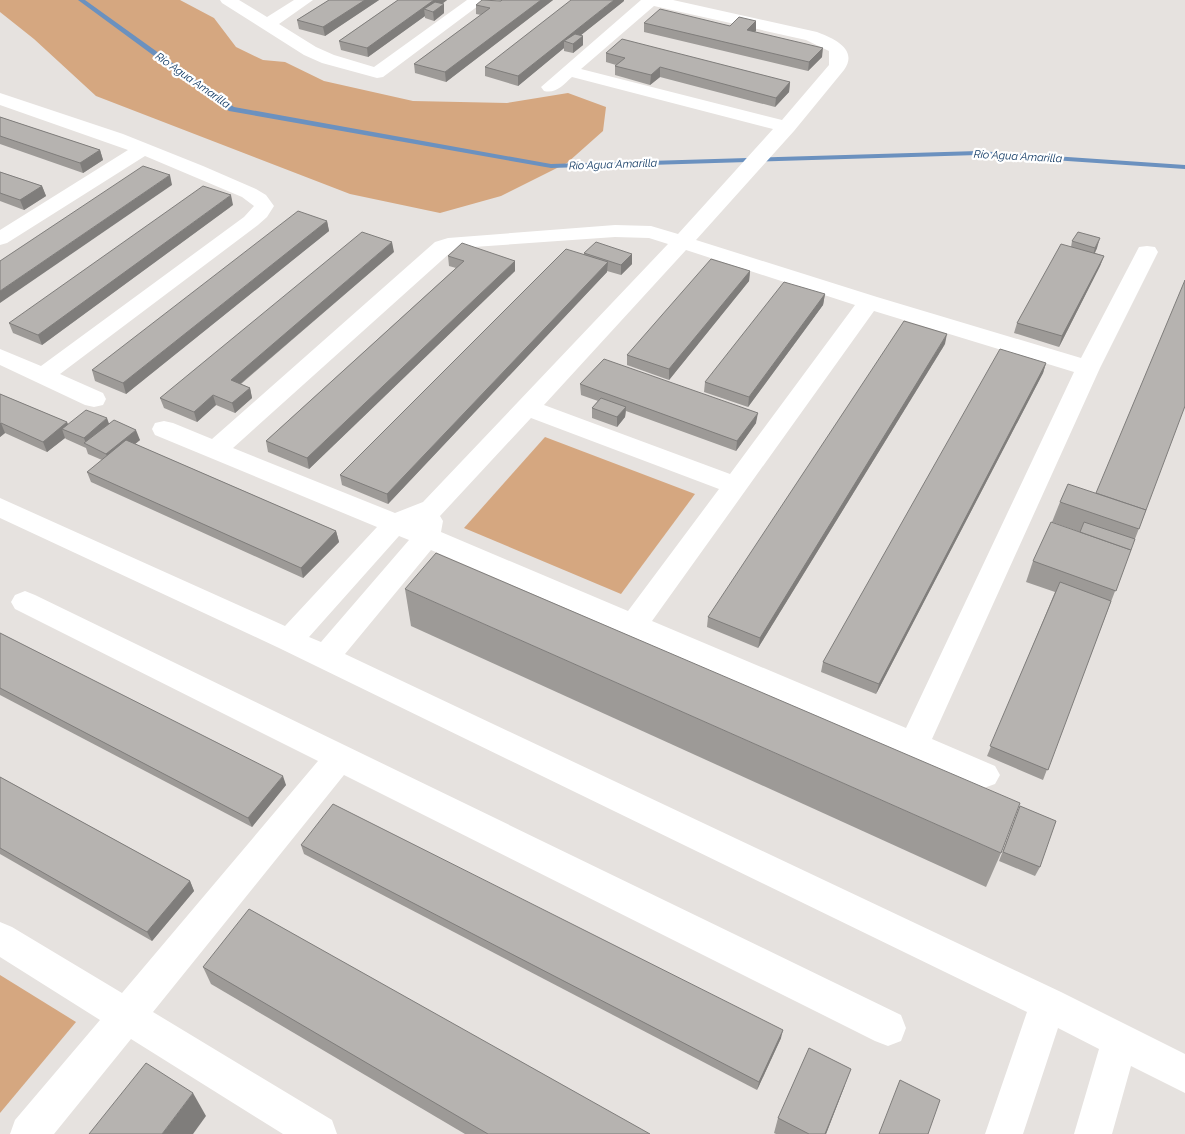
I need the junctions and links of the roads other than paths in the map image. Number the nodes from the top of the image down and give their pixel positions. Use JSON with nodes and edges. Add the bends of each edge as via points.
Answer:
{"nodes":[{"id":1,"x":228,"y":0,"type":"edge"},
{"id":2,"x":305,"y":0,"type":"edge"},
{"id":3,"x":478,"y":0,"type":"edge"},
{"id":4,"x":651,"y":0,"type":"edge"},
{"id":5,"x":266,"y":25,"type":"junction"},
{"id":6,"x":568,"y":71,"type":"junction"},
{"id":7,"x":550,"y":87,"type":"dead end"},
{"id":8,"x":0,"y":99,"type":"edge"},
{"id":9,"x":787,"y":127,"type":"junction"},
{"id":10,"x":143,"y":149,"type":"junction"},
{"id":11,"x":3,"y":233,"type":"edge"},
{"id":12,"x":682,"y":242,"type":"junction"},
{"id":13,"x":1147,"y":252,"type":"dead end"},
{"id":14,"x":869,"y":302,"type":"junction"},
{"id":15,"x":0,"y":356,"type":"edge"},
{"id":16,"x":1088,"y":368,"type":"junction"},
{"id":17,"x":44,"y":375,"type":"junction"},
{"id":18,"x":94,"y":399,"type":"dead end"},
{"id":19,"x":527,"y":408,"type":"junction"},
{"id":20,"x":164,"y":429,"type":"dead end"},
{"id":21,"x":216,"y":449,"type":"junction"},
{"id":22,"x":736,"y":486,"type":"junction"},
{"id":23,"x":0,"y":507,"type":"edge"},
{"id":24,"x":432,"y":510,"type":"junction"},
{"id":25,"x":395,"y":524,"type":"junction"},
{"id":26,"x":427,"y":537,"type":"junction"},
{"id":27,"x":25,"y":602,"type":"dead end"},
{"id":28,"x":634,"y":625,"type":"junction"},
{"id":29,"x":289,"y":640,"type":"junction"},
{"id":30,"x":325,"y":657,"type":"junction"},
{"id":31,"x":914,"y":744,"type":"junction"},
{"id":32,"x":340,"y":757,"type":"junction"},
{"id":33,"x":984,"y":775,"type":"dead end"},
{"id":34,"x":0,"y":938,"type":"edge"},
{"id":35,"x":1048,"y":1004,"type":"junction"},
{"id":36,"x":127,"y":1016,"type":"junction"},
{"id":37,"x":888,"y":1028,"type":"dead end"},
{"id":38,"x":1120,"y":1041,"type":"junction"},
{"id":39,"x":1185,"y":1074,"type":"edge"},
{"id":40,"x":29,"y":1134,"type":"edge"},
{"id":41,"x":318,"y":1134,"type":"edge"},
{"id":42,"x":1004,"y":1134,"type":"edge"},
{"id":43,"x":1093,"y":1134,"type":"edge"}],
"edges":[{"from":1,"to":5,"type":"street"},
{"from":2,"to":5,"type":"street"},
{"from":3,"to":5,"type":"street","via":[[377,73],[328,59]]},
{"from":4,"to":6,"type":"street"},
{"from":4,"to":9,"type":"street","via":[[811,36],[837,49],[841,57],[838,66]]},
{"from":6,"to":7,"type":"street"},
{"from":6,"to":9,"type":"street"},
{"from":8,"to":10,"type":"street"},
{"from":9,"to":12,"type":"street"},
{"from":10,"to":11,"type":"street"},
{"from":10,"to":17,"type":"street","via":[[249,193],[260,199],[264,206],[251,221]]},
{"from":12,"to":14,"type":"street"},
{"from":12,"to":19,"type":"street"},
{"from":12,"to":21,"type":"street","via":[[651,232],[615,231],[456,242],[443,247]]},
{"from":13,"to":16,"type":"street"},
{"from":14,"to":16,"type":"street"},
{"from":14,"to":22,"type":"street"},
{"from":15,"to":17,"type":"street"},
{"from":16,"to":31,"type":"street"},
{"from":17,"to":18,"type":"street"},
{"from":19,"to":22,"type":"street"},
{"from":19,"to":24,"type":"street"},
{"from":20,"to":21,"type":"street"},
{"from":21,"to":25,"type":"street"},
{"from":22,"to":28,"type":"street"},
{"from":23,"to":29,"type":"street"},
{"from":24,"to":25,"type":"street"},
{"from":24,"to":26,"type":"street"},
{"from":25,"to":26,"type":"street"},
{"from":25,"to":29,"type":"street"},
{"from":26,"to":28,"type":"street"},
{"from":26,"to":30,"type":"street"},
{"from":27,"to":32,"type":"street"},
{"from":28,"to":31,"type":"street"},
{"from":29,"to":30,"type":"street"},
{"from":30,"to":35,"type":"street"},
{"from":31,"to":33,"type":"street"},
{"from":32,"to":36,"type":"street"},
{"from":32,"to":37,"type":"street"},
{"from":34,"to":36,"type":"street"},
{"from":35,"to":38,"type":"street"},
{"from":35,"to":42,"type":"street"},
{"from":36,"to":40,"type":"street"},
{"from":36,"to":41,"type":"street"},
{"from":38,"to":39,"type":"street"},
{"from":38,"to":43,"type":"street"}]}
